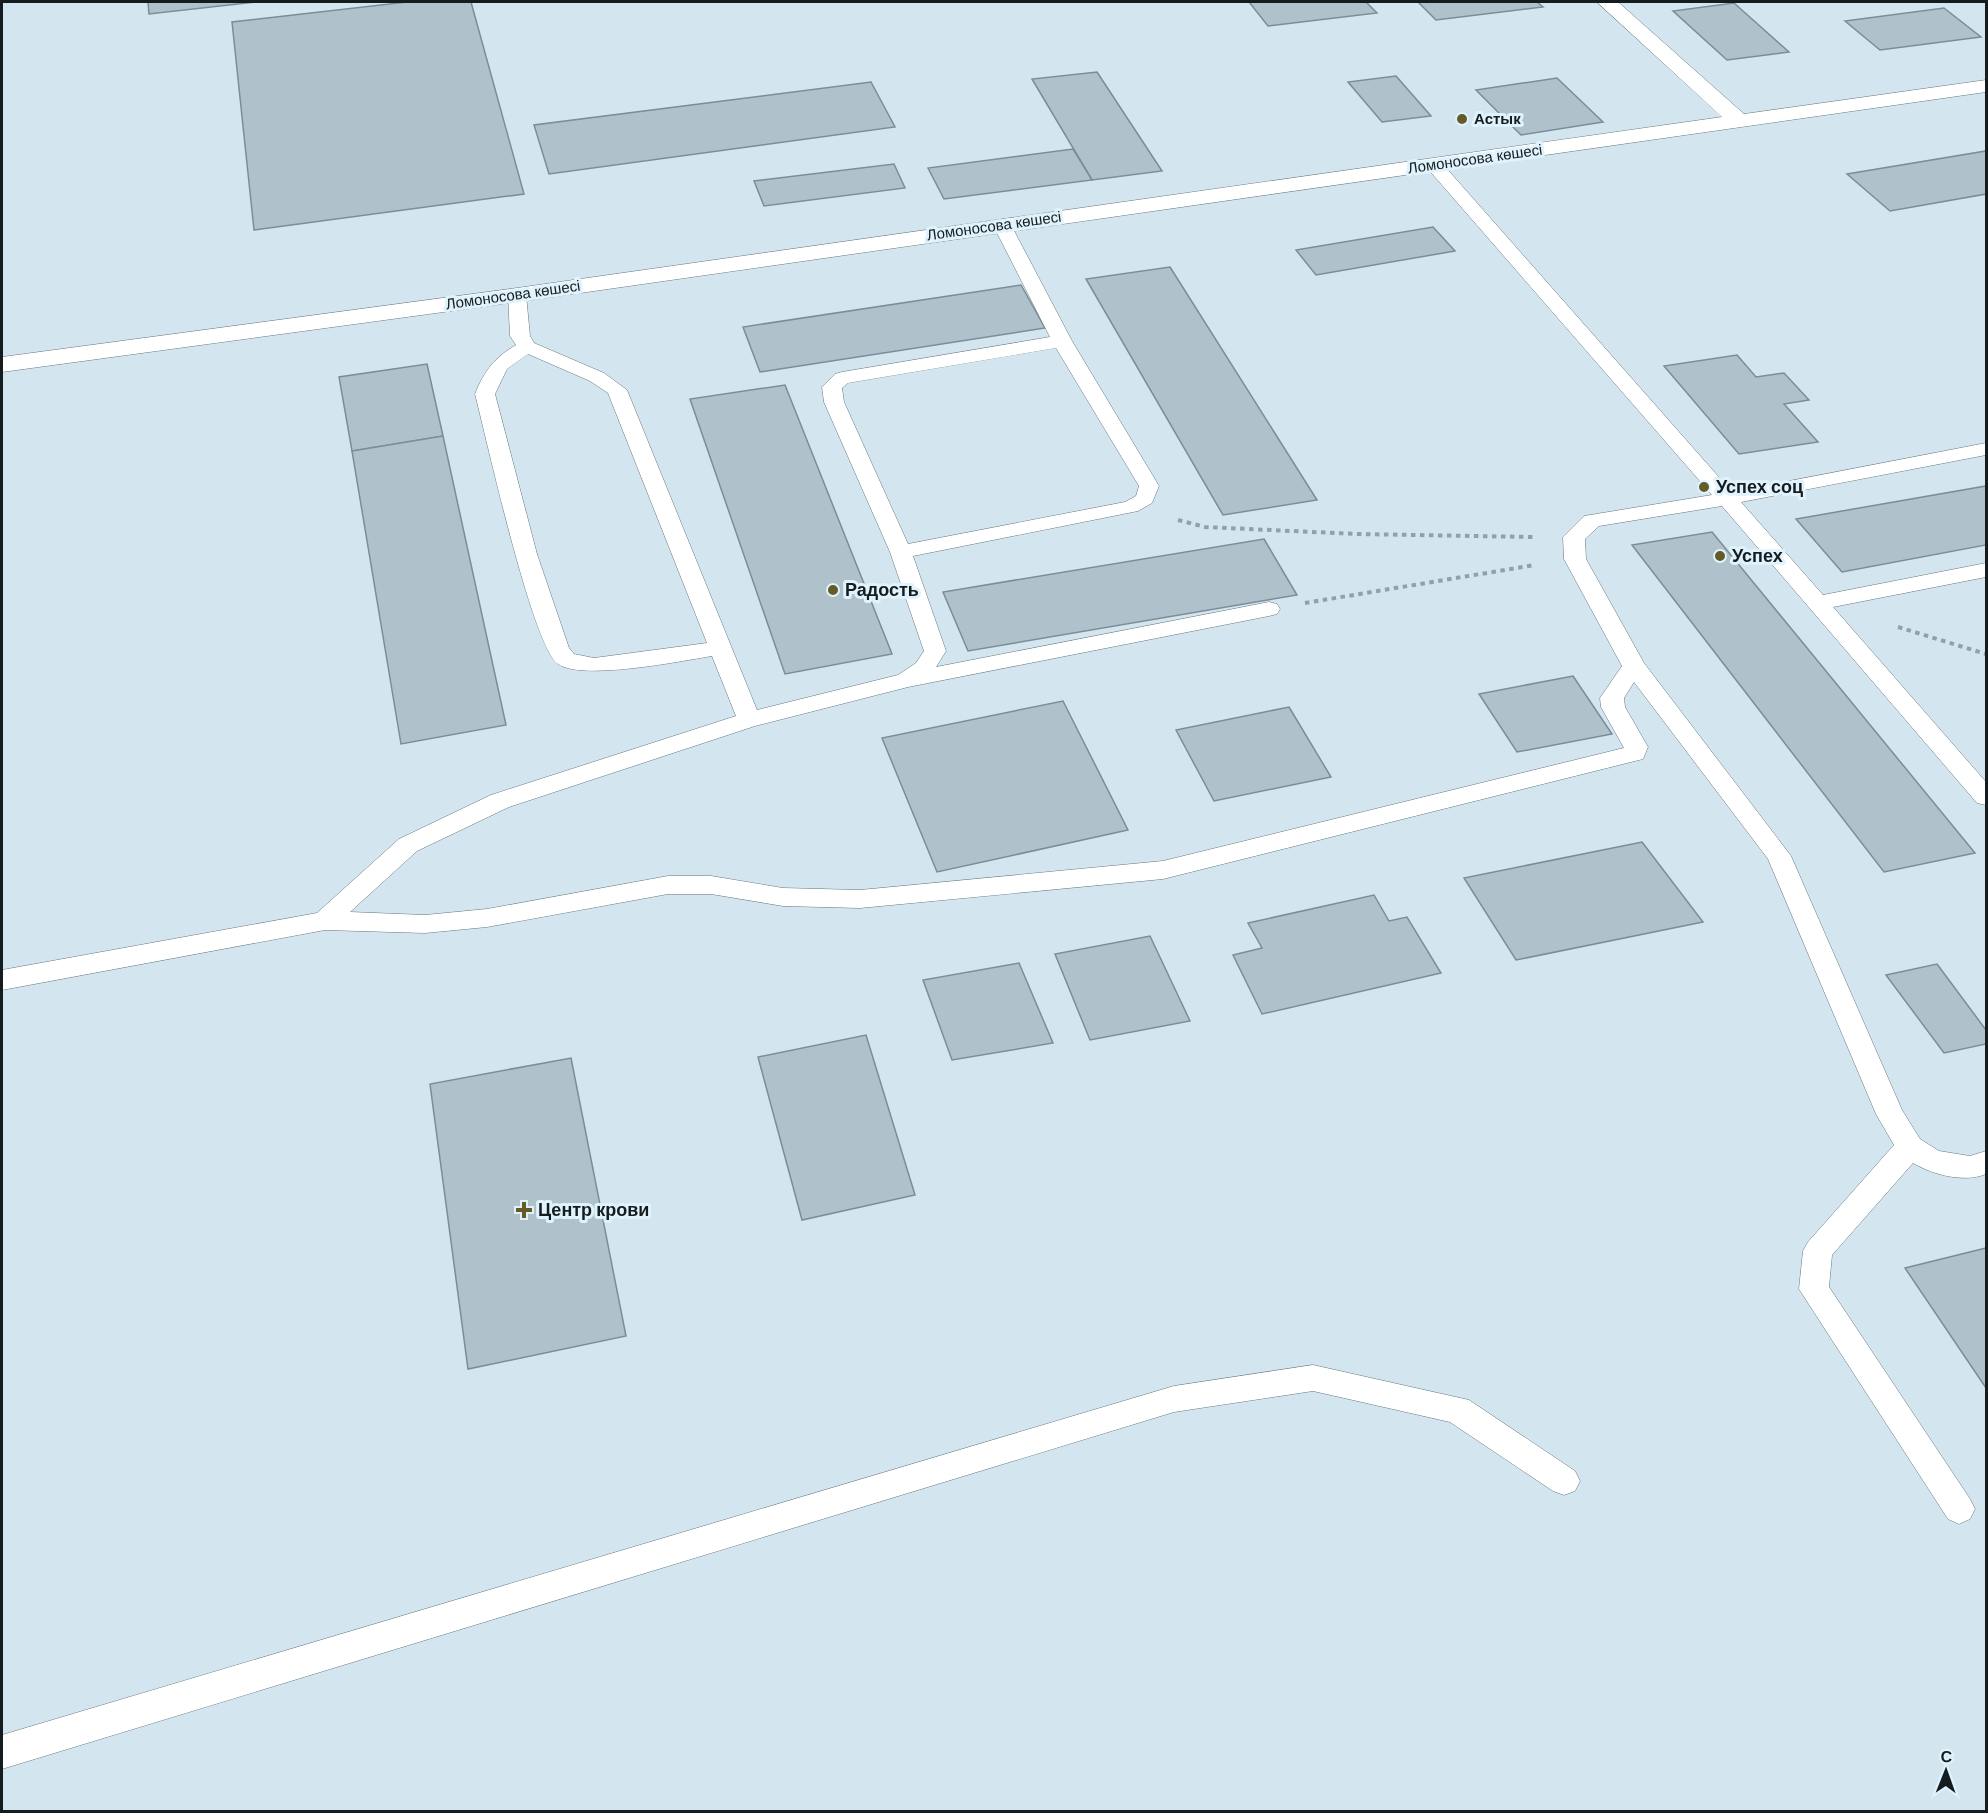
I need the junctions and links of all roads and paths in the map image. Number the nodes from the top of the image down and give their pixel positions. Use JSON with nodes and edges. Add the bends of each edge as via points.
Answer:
{"nodes":[{"id":1,"x":1607,"y":2,"type":"edge"},
{"id":2,"x":1986,"y":86,"type":"edge"},
{"id":3,"x":1739,"y":121,"type":"junction"},
{"id":4,"x":1434,"y":165,"type":"junction"},
{"id":5,"x":1002,"y":225,"type":"junction"},
{"id":6,"x":517,"y":295,"type":"junction"},
{"id":7,"x":1062,"y":340,"type":"junction"},
{"id":8,"x":527,"y":347,"type":"junction"},
{"id":9,"x":2,"y":365,"type":"edge"},
{"id":10,"x":1986,"y":450,"type":"edge"},
{"id":11,"x":1726,"y":499,"type":"junction"},
{"id":12,"x":1131,"y":507,"type":"junction"},
{"id":13,"x":1574,"y":548,"type":"junction"},
{"id":14,"x":902,"y":552,"type":"junction"},
{"id":15,"x":1986,"y":570,"type":"edge"},
{"id":16,"x":1818,"y":603,"type":"junction"},
{"id":17,"x":1269,"y":609,"type":"joint"},
{"id":18,"x":720,"y":648,"type":"junction"},
{"id":19,"x":1634,"y":666,"type":"junction"},
{"id":20,"x":906,"y":680,"type":"junction"},
{"id":21,"x":749,"y":720,"type":"junction"},
{"id":22,"x":1986,"y":797,"type":"edge"},
{"id":23,"x":325,"y":921,"type":"junction"},
{"id":24,"x":2,"y":980,"type":"edge"},
{"id":25,"x":1910,"y":1147,"type":"junction"},
{"id":26,"x":1986,"y":1162,"type":"edge"},
{"id":27,"x":1564,"y":1481,"type":"dead end"},
{"id":28,"x":1959,"y":1509,"type":"dead end"},
{"id":29,"x":2,"y":1752,"type":"edge"}],
"edges":[{"from":1,"to":3,"type":"street"},
{"from":2,"to":3,"type":"street","name":"Ломоносова көшесі"},
{"from":3,"to":4,"type":"street","name":"Ломоносова көшесі"},
{"from":4,"to":5,"type":"street","name":"Ломоносова көшесі"},
{"from":4,"to":11,"type":"lane"},
{"from":5,"to":6,"type":"street","name":"Ломоносова көшесі"},
{"from":5,"to":7,"type":"lane"},
{"from":6,"to":8,"type":"lane","via":[[520,336]]},
{"from":6,"to":9,"type":"street","name":"Ломоносова көшесі"},
{"from":7,"to":12,"type":"lane","via":[[1149,486],[1145,499]]},
{"from":7,"to":14,"type":"lane","via":[[842,378],[832,387],[834,402]]},
{"from":8,"to":18,"type":"lane","via":[[597,377],[617,390]]},
{"from":8,"to":18,"type":"lane","via":[[502,361],[492,372],[485,394],[526,554],[558,650],[567,660],[594,665]]},
{"from":10,"to":11,"type":"lane"},
{"from":11,"to":13,"type":"lane","via":[[1592,521]]},
{"from":11,"to":16,"type":"lane"},
{"from":12,"to":13,"type":"path","via":[[1205,527]]},
{"from":12,"to":14,"type":"lane"},
{"from":13,"to":17,"type":"path"},
{"from":13,"to":19,"type":"lane"},
{"from":14,"to":20,"type":"lane","via":[[935,651],[924,668]]},
{"from":15,"to":16,"type":"lane"},
{"from":16,"to":22,"type":"lane"},
{"from":17,"to":20,"type":"lane"},
{"from":18,"to":21,"type":"lane"},
{"from":19,"to":23,"type":"lane","via":[[1612,698],[1613,707],[1636,747],[1635,753],[1163,870],[860,899],[783,897],[711,885],[668,885],[487,918],[425,924]]},
{"from":19,"to":25,"type":"lane","via":[[1779,855],[1890,1114]]},
{"from":20,"to":21,"type":"lane"},
{"from":21,"to":23,"type":"lane","via":[[500,801],[434,831],[408,845]]},
{"from":23,"to":24,"type":"lane"},
{"from":25,"to":26,"type":"lane","via":[[1933,1161],[1972,1168]]},
{"from":25,"to":28,"type":"lane","via":[[1818,1251],[1814,1289]]},
{"from":27,"to":29,"type":"lane","via":[[1458,1410],[1313,1378],[1174,1399]]}]}
